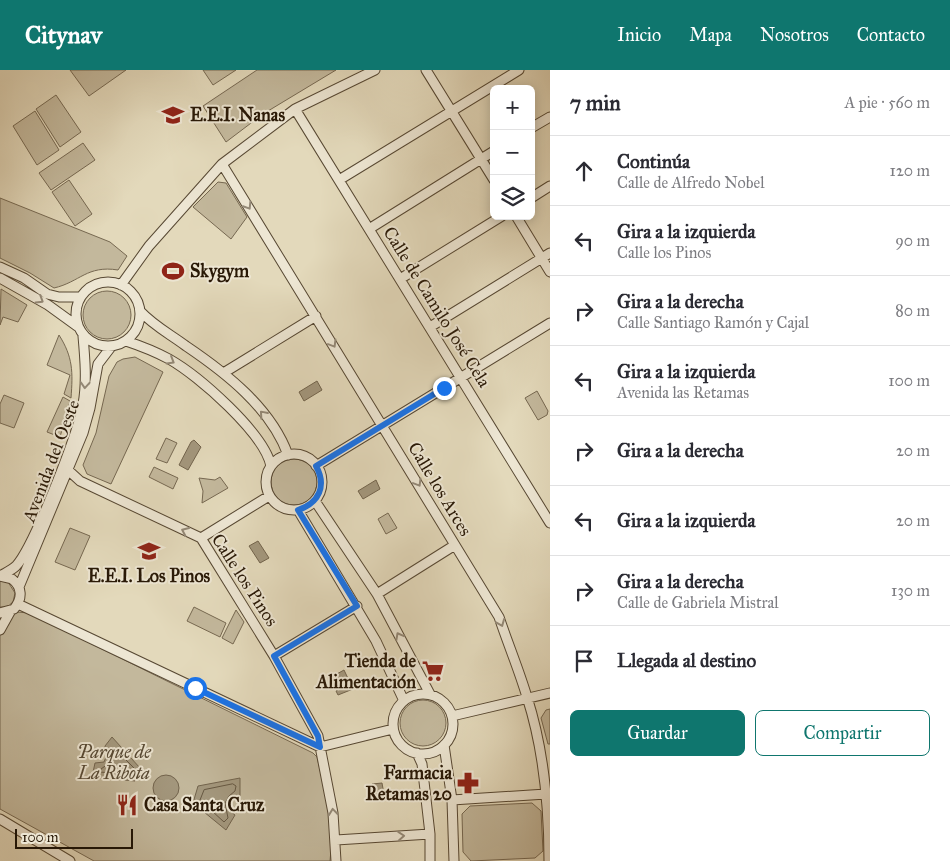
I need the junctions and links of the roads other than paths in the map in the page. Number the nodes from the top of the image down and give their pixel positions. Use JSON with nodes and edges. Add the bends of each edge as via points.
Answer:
{"nodes":[{"id":1,"x":375,"y":70,"type":"edge"},
{"id":2,"x":426,"y":70,"type":"edge"},
{"id":3,"x":518,"y":70,"type":"edge"},
{"id":4,"x":295,"y":109,"type":"junction"},
{"id":5,"x":451,"y":111,"type":"junction"},
{"id":6,"x":550,"y":117,"type":"edge"},
{"id":7,"x":535,"y":126,"type":"edge"},
{"id":8,"x":490,"y":153,"type":"edge"},
{"id":9,"x":481,"y":159,"type":"junction"},
{"id":10,"x":222,"y":164,"type":"junction"},
{"id":11,"x":491,"y":175,"type":"edge"},
{"id":12,"x":339,"y":180,"type":"junction"},
{"id":13,"x":550,"y":186,"type":"edge"},
{"id":14,"x":535,"y":195,"type":"edge"},
{"id":15,"x":496,"y":220,"type":"edge"},
{"id":16,"x":518,"y":220,"type":"edge"},
{"id":17,"x":369,"y":229,"type":"junction"},
{"id":18,"x":550,"y":253,"type":"edge"},
{"id":19,"x":542,"y":258,"type":"junction"},
{"id":20,"x":0,"y":267,"type":"edge"},
{"id":21,"x":550,"y":272,"type":"edge"},
{"id":22,"x":0,"y":278,"type":"edge"},
{"id":23,"x":400,"y":279,"type":"junction"},
{"id":24,"x":121,"y":285,"type":"junction"},
{"id":25,"x":80,"y":297,"type":"junction"},
{"id":26,"x":140,"y":311,"type":"junction"},
{"id":27,"x":316,"y":316,"type":"junction"},
{"id":28,"x":550,"y":323,"type":"edge"},
{"id":29,"x":77,"y":326,"type":"junction"},
{"id":30,"x":430,"y":327,"type":"junction"},
{"id":31,"x":84,"y":336,"type":"junction"},
{"id":32,"x":126,"y":341,"type":"junction"},
{"id":33,"x":111,"y":347,"type":"junction"},
{"id":34,"x":225,"y":372,"type":"junction"},
{"id":35,"x":461,"y":377,"type":"junction"},
{"id":36,"x":383,"y":426,"type":"junction"},
{"id":37,"x":288,"y":455,"type":"junction"},
{"id":38,"x":271,"y":466,"type":"junction"},
{"id":39,"x":316,"y":466,"type":"junction"},
{"id":40,"x":68,"y":470,"type":"junction"},
{"id":41,"x":269,"y":496,"type":"junction"},
{"id":42,"x":315,"y":501,"type":"junction"},
{"id":43,"x":298,"y":510,"type":"junction"},
{"id":44,"x":550,"y":523,"type":"edge"},
{"id":45,"x":201,"y":538,"type":"junction"},
{"id":46,"x":455,"y":545,"type":"junction"},
{"id":47,"x":0,"y":576,"type":"edge"},
{"id":48,"x":19,"y":587,"type":"junction"},
{"id":49,"x":377,"y":594,"type":"junction"},
{"id":50,"x":18,"y":604,"type":"junction"},
{"id":51,"x":357,"y":606,"type":"junction"},
{"id":52,"x":5,"y":613,"type":"edge"},
{"id":53,"x":0,"y":630,"type":"edge"},
{"id":54,"x":274,"y":656,"type":"junction"},
{"id":55,"x":550,"y":693,"type":"edge"},
{"id":56,"x":430,"y":694,"type":"junction"},
{"id":57,"x":528,"y":698,"type":"junction"},
{"id":58,"x":404,"y":701,"type":"junction"},
{"id":59,"x":452,"y":716,"type":"junction"},
{"id":60,"x":394,"y":729,"type":"junction"},
{"id":61,"x":444,"y":745,"type":"junction"},
{"id":62,"x":320,"y":747,"type":"junction"},
{"id":63,"x":417,"y":753,"type":"junction"},
{"id":64,"x":546,"y":794,"type":"junction"},
{"id":65,"x":452,"y":800,"type":"junction"},
{"id":66,"x":0,"y":819,"type":"edge"},
{"id":67,"x":430,"y":834,"type":"junction"},
{"id":68,"x":336,"y":840,"type":"junction"},
{"id":69,"x":64,"y":859,"type":"edge"},
{"id":70,"x":336,"y":861,"type":"edge"},
{"id":71,"x":430,"y":861,"type":"edge"},
{"id":72,"x":454,"y":861,"type":"edge"},
{"id":73,"x":549,"y":861,"type":"edge"}],
"edges":[{"from":1,"to":4,"type":"street"},
{"from":2,"to":5,"type":"street"},
{"from":3,"to":5,"type":"street"},
{"from":4,"to":10,"type":"street"},
{"from":4,"to":12,"type":"street","name":"Calle de Camilo José Cela"},
{"from":5,"to":9,"type":"street"},
{"from":5,"to":12,"type":"street"},
{"from":6,"to":7,"type":"street"},
{"from":8,"to":9,"type":"street"},
{"from":9,"to":11,"type":"street"},
{"from":9,"to":17,"type":"street"},
{"from":10,"to":24,"type":"street","via":[[149,246]]},
{"from":10,"to":27,"type":"street","name":"Calle los Arces","one_way":true},
{"from":12,"to":17,"type":"street","name":"Calle de Camilo José Cela"},
{"from":13,"to":14,"type":"street"},
{"from":15,"to":23,"type":"street"},
{"from":16,"to":19,"type":"street"},
{"from":17,"to":23,"type":"street","name":"Calle de Camilo José Cela"},
{"from":18,"to":19,"type":"street"},
{"from":19,"to":21,"type":"street"},
{"from":19,"to":30,"type":"street"},
{"from":20,"to":25,"type":"street","via":[[47,294]]},
{"from":22,"to":29,"type":"street","one_way":true},
{"from":23,"to":30,"type":"street","name":"Calle de Camilo José Cela"},
{"from":24,"to":25,"type":"street","via":[[103,282]]},
{"from":24,"to":26,"type":"street","via":[[137,300]]},
{"from":25,"to":29,"type":"street","via":[[76,306]]},
{"from":26,"to":32,"type":"street","via":[[137,328]]},
{"from":26,"to":34,"type":"street","via":[[151,323]]},
{"from":27,"to":34,"type":"street"},
{"from":27,"to":36,"type":"street","name":"Calle los Arces","one_way":true},
{"from":28,"to":35,"type":"street"},
{"from":29,"to":31,"type":"street"},
{"from":30,"to":35,"type":"street","name":"Calle de Camilo José Cela"},
{"from":31,"to":33,"type":"street","via":[[91,342]]},
{"from":31,"to":47,"type":"street","name":"Avenida del Oeste","one_way":true,"via":[[84,405],[77,430],[26,550],[16,567]]},
{"from":32,"to":33,"type":"street"},
{"from":32,"to":38,"type":"street","one_way":true,"via":[[170,359],[209,388],[249,428],[269,457]]},
{"from":33,"to":40,"type":"street","name":"Avenida del Oeste","via":[[98,364],[90,408]]},
{"from":37,"to":34,"type":"street","one_way":true,"via":[[267,418]]},
{"from":35,"to":36,"type":"street"},
{"from":35,"to":44,"type":"street","name":"Calle de Camilo José Cela"},
{"from":36,"to":39,"type":"street"},
{"from":36,"to":46,"type":"street","name":"Calle los Arces","one_way":true},
{"from":37,"to":38,"type":"street"},
{"from":37,"to":39,"type":"street","via":[[299,455]]},
{"from":38,"to":41,"type":"street","via":[[266,481]]},
{"from":39,"to":42,"type":"street","via":[[322,484]]},
{"from":45,"to":40,"type":"street","name":"Calle los Pinos","one_way":true,"via":[[80,481]]},
{"from":40,"to":48,"type":"street","name":"Avenida del Oeste"},
{"from":41,"to":43,"type":"street","via":[[284,509]]},
{"from":41,"to":45,"type":"street"},
{"from":42,"to":43,"type":"street"},
{"from":42,"to":49,"type":"street"},
{"from":43,"to":51,"type":"street"},
{"from":45,"to":54,"type":"street","name":"Calle los Pinos"},
{"from":46,"to":49,"type":"street"},
{"from":46,"to":57,"type":"street","name":"Calle los Arces","one_way":true,"via":[[499,617]]},
{"from":47,"to":48,"type":"street","via":[[12,579]]},
{"from":48,"to":50,"type":"street","name":"Avenida del Oeste"},
{"from":56,"to":49,"type":"street","one_way":true},
{"from":50,"to":52,"type":"street"},
{"from":50,"to":62,"type":"street"},
{"from":51,"to":54,"type":"street"},
{"from":51,"to":58,"type":"street"},
{"from":52,"to":53,"type":"street"},
{"from":54,"to":62,"type":"street","name":"Calle los Pinos","via":[[318,736]]},
{"from":55,"to":57,"type":"street"},
{"from":56,"to":58,"type":"street"},
{"from":56,"to":59,"type":"street","via":[[444,702]]},
{"from":57,"to":59,"type":"street"},
{"from":57,"to":64,"type":"street","name":"Calle los Arces"},
{"from":58,"to":60,"type":"street","via":[[397,709]]},
{"from":59,"to":61,"type":"street","via":[[452,732]]},
{"from":60,"to":62,"type":"street"},
{"from":60,"to":63,"type":"street","via":[[402,745]]},
{"from":61,"to":63,"type":"street","via":[[436,751]]},
{"from":61,"to":65,"type":"street"},
{"from":68,"to":62,"type":"street","name":"Calle los Pinos","one_way":true},
{"from":63,"to":67,"type":"street","via":[[422,764]]},
{"from":64,"to":65,"type":"street"},
{"from":64,"to":73,"type":"street","name":"Calle los Arces"},
{"from":65,"to":72,"type":"street"},
{"from":66,"to":69,"type":"street"},
{"from":68,"to":67,"type":"street","one_way":true},
{"from":67,"to":71,"type":"street"},
{"from":68,"to":70,"type":"street","name":"Calle los Pinos"}]}
